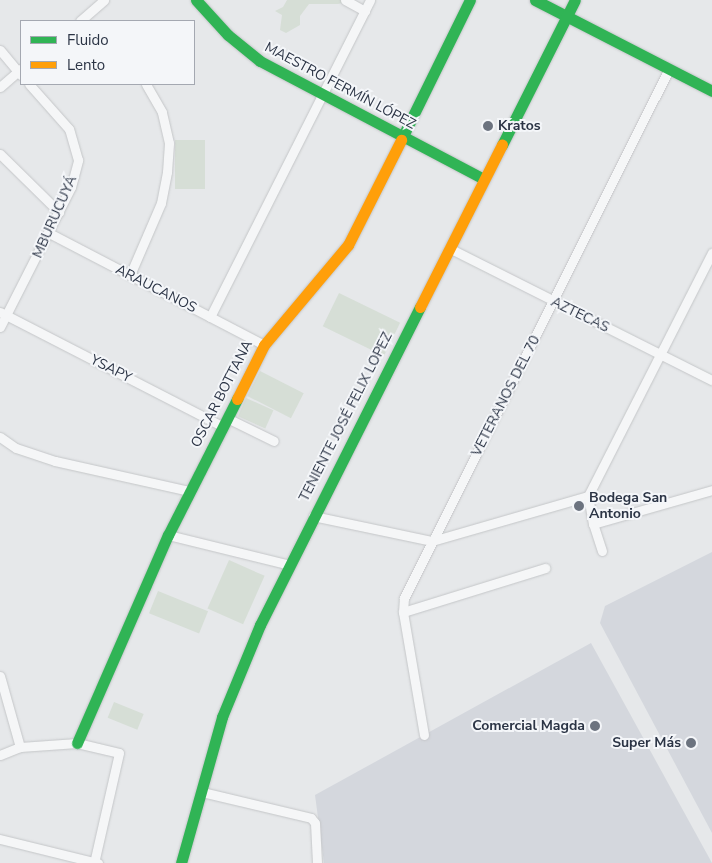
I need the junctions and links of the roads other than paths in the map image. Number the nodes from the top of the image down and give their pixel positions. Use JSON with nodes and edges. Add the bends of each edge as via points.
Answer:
{"nodes":[{"id":1,"x":104,"y":0,"type":"edge"},
{"id":2,"x":196,"y":0,"type":"edge"},
{"id":3,"x":345,"y":0,"type":"edge"},
{"id":4,"x":370,"y":0,"type":"edge"},
{"id":5,"x":470,"y":0,"type":"edge"},
{"id":6,"x":535,"y":0,"type":"edge"},
{"id":7,"x":575,"y":0,"type":"edge"},
{"id":8,"x":364,"y":11,"type":"junction"},
{"id":9,"x":567,"y":16,"type":"junction"},
{"id":10,"x":90,"y":18,"type":"edge"},
{"id":11,"x":0,"y":50,"type":"edge"},
{"id":12,"x":669,"y":69,"type":"junction"},
{"id":13,"x":20,"y":71,"type":"edge"},
{"id":14,"x":30,"y":85,"type":"edge"},
{"id":15,"x":147,"y":85,"type":"edge"},
{"id":16,"x":0,"y":87,"type":"edge"},
{"id":17,"x":712,"y":91,"type":"edge"},
{"id":18,"x":323,"y":95,"type":"junction"},
{"id":19,"x":402,"y":136,"type":"junction"},
{"id":20,"x":0,"y":154,"type":"edge"},
{"id":21,"x":484,"y":179,"type":"junction"},
{"id":22,"x":59,"y":212,"type":"junction"},
{"id":23,"x":49,"y":233,"type":"junction"},
{"id":24,"x":449,"y":248,"type":"junction"},
{"id":25,"x":712,"y":253,"type":"edge"},
{"id":26,"x":130,"y":276,"type":"junction"},
{"id":27,"x":553,"y":302,"type":"junction"},
{"id":28,"x":4,"y":314,"type":"edge"},
{"id":29,"x":210,"y":317,"type":"junction"},
{"id":30,"x":0,"y":327,"type":"edge"},
{"id":31,"x":264,"y":345,"type":"junction"},
{"id":32,"x":661,"y":355,"type":"junction"},
{"id":33,"x":712,"y":380,"type":"edge"},
{"id":34,"x":224,"y":422,"type":"junction"},
{"id":35,"x":0,"y":437,"type":"edge"},
{"id":36,"x":274,"y":441,"type":"dead end"},
{"id":37,"x":712,"y":490,"type":"edge"},
{"id":38,"x":189,"y":491,"type":"junction"},
{"id":39,"x":588,"y":496,"type":"junction"},
{"id":40,"x":313,"y":516,"type":"junction"},
{"id":41,"x":592,"y":524,"type":"junction"},
{"id":42,"x":168,"y":535,"type":"junction"},
{"id":43,"x":432,"y":540,"type":"junction"},
{"id":44,"x":602,"y":551,"type":"dead end"},
{"id":45,"x":290,"y":564,"type":"junction"},
{"id":46,"x":544,"y":568,"type":"dead end"},
{"id":47,"x":403,"y":612,"type":"junction"},
{"id":48,"x":0,"y":676,"type":"edge"},
{"id":49,"x":424,"y":735,"type":"dead end"},
{"id":50,"x":77,"y":743,"type":"junction"},
{"id":51,"x":20,"y":747,"type":"junction"},
{"id":52,"x":0,"y":755,"type":"edge"},
{"id":53,"x":202,"y":792,"type":"junction"},
{"id":54,"x":0,"y":839,"type":"edge"},
{"id":55,"x":95,"y":863,"type":"edge"},
{"id":56,"x":181,"y":863,"type":"edge"},
{"id":57,"x":317,"y":863,"type":"edge"}],
"edges":[{"from":1,"to":10,"type":"street"},
{"from":2,"to":18,"type":"street","name":"MAESTRO FERMÍN LÓPEZ","via":[[252,55]]},
{"from":3,"to":8,"type":"street"},
{"from":4,"to":8,"type":"street"},
{"from":5,"to":19,"type":"street","name":"OSCAR BOTTANA"},
{"from":6,"to":9,"type":"street"},
{"from":7,"to":9,"type":"street","name":"TENIENTE JOSÉ FELIX LOPEZ"},
{"from":8,"to":18,"type":"street"},
{"from":9,"to":12,"type":"street"},
{"from":9,"to":21,"type":"street","name":"TENIENTE JOSÉ FELIX LOPEZ"},
{"from":11,"to":13,"type":"street"},
{"from":12,"to":17,"type":"street"},
{"from":12,"to":27,"type":"street","name":"VETERANOS DEL 70"},
{"from":13,"to":16,"type":"street"},
{"from":14,"to":22,"type":"street","name":"MBURUCUYÁ","via":[[69,129],[75,142],[76,172]]},
{"from":15,"to":26,"type":"street","via":[[162,112],[169,143],[168,172],[158,210]]},
{"from":18,"to":19,"type":"street","name":"MAESTRO FERMÍN LÓPEZ"},
{"from":18,"to":29,"type":"street"},
{"from":19,"to":21,"type":"street","name":"MAESTRO FERMÍN LÓPEZ"},
{"from":19,"to":31,"type":"street","name":"OSCAR BOTTANA","via":[[348,245]]},
{"from":20,"to":22,"type":"street"},
{"from":21,"to":24,"type":"street","name":"TENIENTE JOSÉ FELIX LOPEZ"},
{"from":22,"to":23,"type":"street","name":"MBURUCUYÁ"},
{"from":23,"to":26,"type":"street","name":"ARAUCANOS"},
{"from":23,"to":28,"type":"street","name":"MBURUCUYÁ"},
{"from":24,"to":27,"type":"street","name":"AZTECAS"},
{"from":24,"to":40,"type":"street","name":"TENIENTE JOSÉ FELIX LOPEZ"},
{"from":25,"to":32,"type":"street"},
{"from":26,"to":29,"type":"street","name":"ARAUCANOS"},
{"from":27,"to":32,"type":"street","name":"AZTECAS"},
{"from":27,"to":43,"type":"street","name":"VETERANOS DEL 70"},
{"from":28,"to":30,"type":"street","name":"MBURUCUYÁ"},
{"from":28,"to":34,"type":"street","name":"YSAPY"},
{"from":29,"to":31,"type":"street","name":"ARAUCANOS"},
{"from":31,"to":34,"type":"street","name":"OSCAR BOTTANA"},
{"from":32,"to":33,"type":"street","name":"AZTECAS"},
{"from":32,"to":39,"type":"street"},
{"from":34,"to":36,"type":"street","name":"YSAPY"},
{"from":34,"to":38,"type":"street","name":"OSCAR BOTTANA"},
{"from":35,"to":38,"type":"street","via":[[16,448],[55,461]]},
{"from":37,"to":41,"type":"street"},
{"from":38,"to":42,"type":"street","name":"OSCAR BOTTANA"},
{"from":39,"to":41,"type":"street"},
{"from":39,"to":43,"type":"street"},
{"from":40,"to":43,"type":"street"},
{"from":40,"to":45,"type":"street","name":"TENIENTE JOSÉ FELIX LOPEZ"},
{"from":41,"to":44,"type":"street"},
{"from":42,"to":45,"type":"street"},
{"from":42,"to":50,"type":"street","name":"OSCAR BOTTANA"},
{"from":43,"to":47,"type":"street","name":"VETERANOS DEL 70","via":[[404,598]]},
{"from":45,"to":53,"type":"street","name":"TENIENTE JOSÉ FELIX LOPEZ","via":[[222,717]]},
{"from":46,"to":47,"type":"street"},
{"from":47,"to":49,"type":"street","name":"VETERANOS DEL 70"},
{"from":48,"to":51,"type":"street"},
{"from":50,"to":51,"type":"street"},
{"from":50,"to":55,"type":"street","via":[[119,754]]},
{"from":51,"to":52,"type":"street"},
{"from":53,"to":56,"type":"street","name":"TENIENTE JOSÉ FELIX LOPEZ"},
{"from":53,"to":57,"type":"street","via":[[311,818],[315,823]]},
{"from":54,"to":55,"type":"street"}]}
